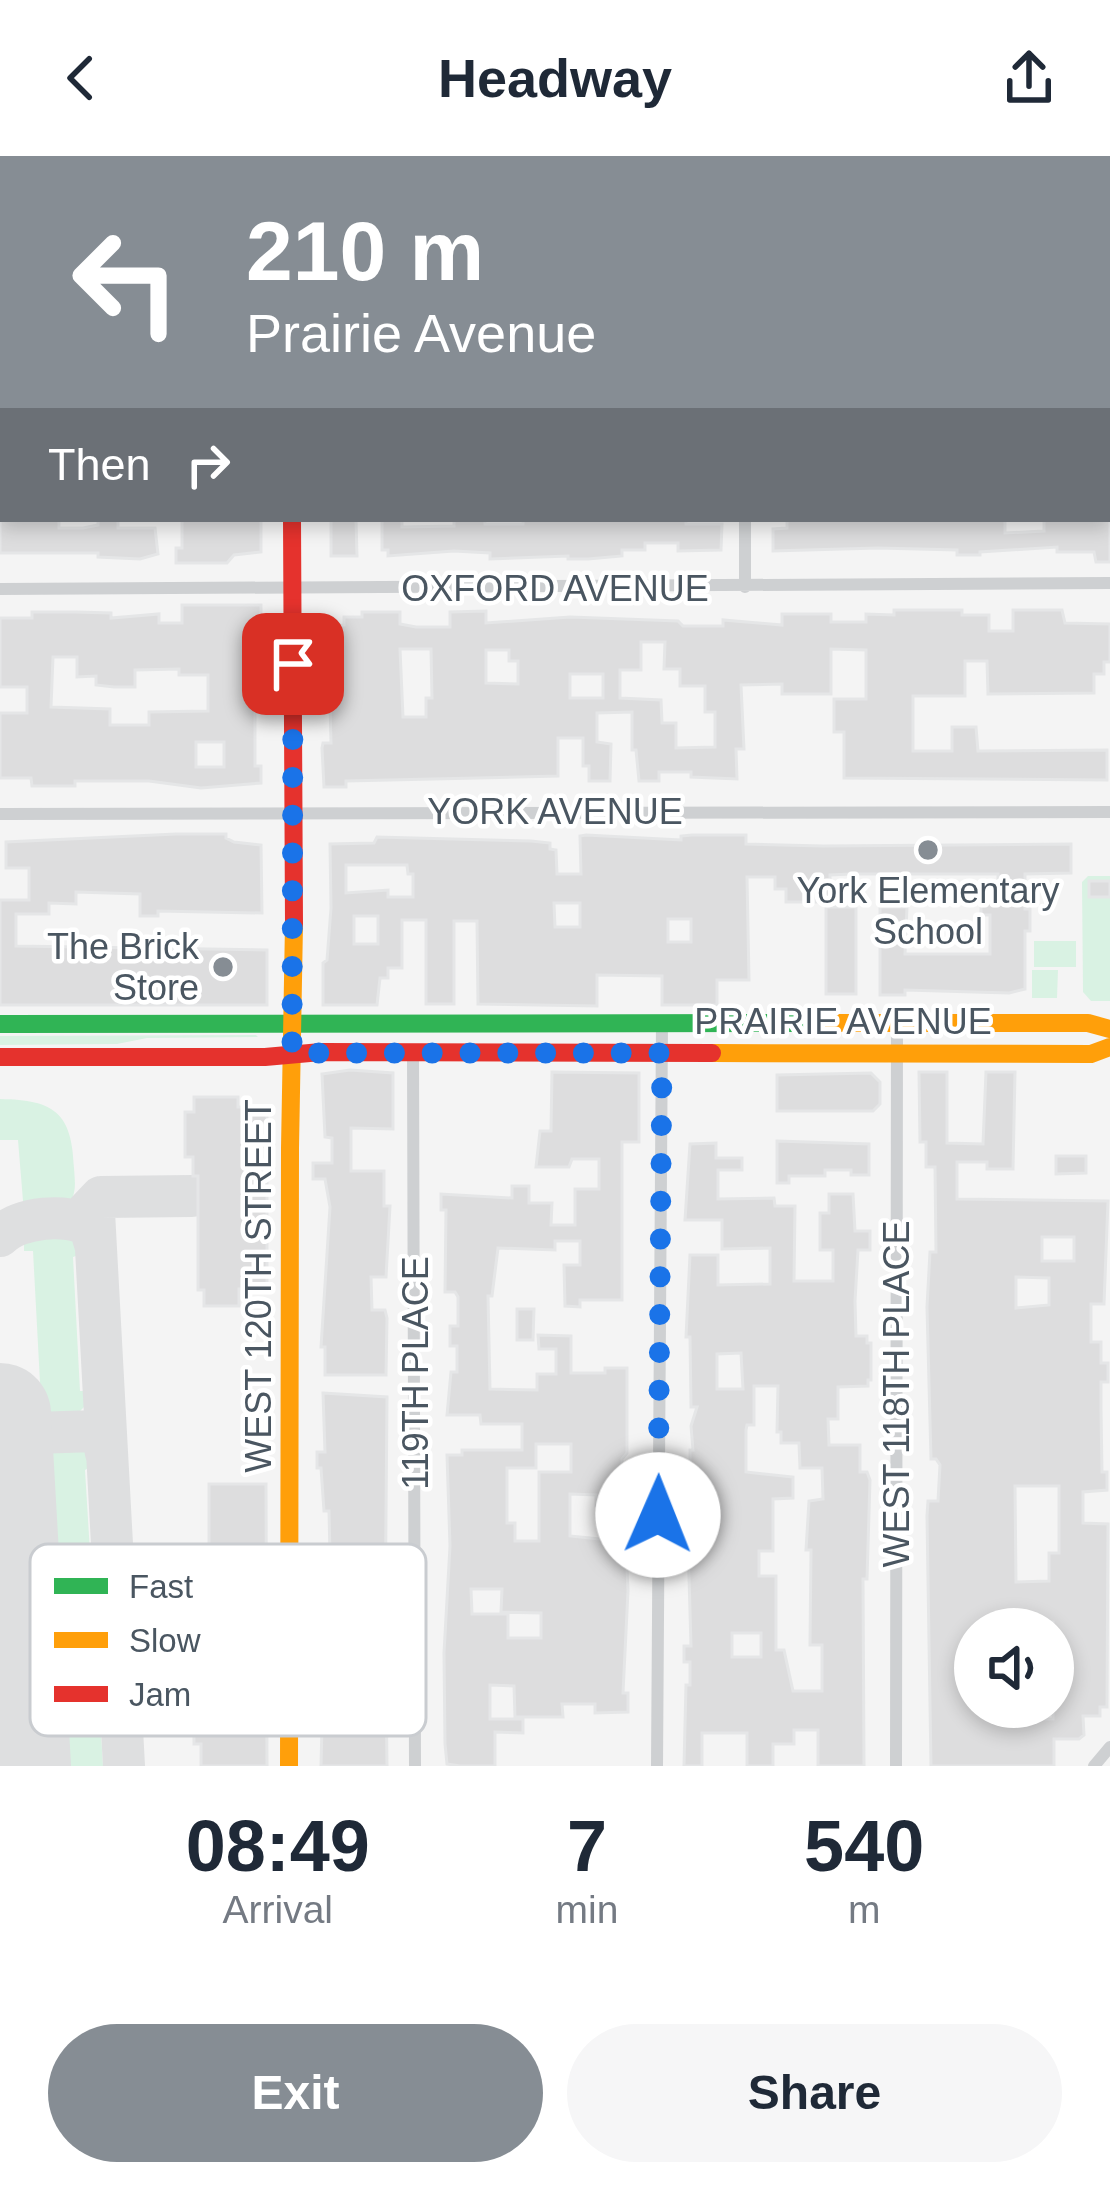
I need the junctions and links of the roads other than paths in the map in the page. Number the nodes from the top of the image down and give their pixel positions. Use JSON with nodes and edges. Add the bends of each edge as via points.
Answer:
{"nodes":[{"id":1,"x":292,"y":522,"type":"edge"},
{"id":2,"x":745,"y":522,"type":"edge"},
{"id":3,"x":1110,"y":583,"type":"edge"},
{"id":4,"x":746,"y":587,"type":"junction"},
{"id":5,"x":292,"y":588,"type":"junction"},
{"id":6,"x":0,"y":589,"type":"edge"},
{"id":7,"x":294,"y":811,"type":"junction"},
{"id":8,"x":1110,"y":812,"type":"edge"},
{"id":9,"x":0,"y":814,"type":"edge"},
{"id":10,"x":662,"y":1022,"type":"junction"},
{"id":11,"x":898,"y":1022,"type":"junction"},
{"id":12,"x":0,"y":1024,"type":"edge"},
{"id":13,"x":292,"y":1025,"type":"junction"},
{"id":14,"x":1110,"y":1030,"type":"edge"},
{"id":15,"x":1110,"y":1047,"type":"edge"},
{"id":16,"x":292,"y":1053,"type":"junction"},
{"id":17,"x":413,"y":1053,"type":"junction"},
{"id":18,"x":662,"y":1053,"type":"junction"},
{"id":19,"x":898,"y":1053,"type":"junction"},
{"id":20,"x":0,"y":1057,"type":"edge"},
{"id":21,"x":290,"y":1544,"type":"edge"},
{"id":22,"x":414,"y":1544,"type":"edge"},
{"id":23,"x":289,"y":1736,"type":"edge"},
{"id":24,"x":415,"y":1736,"type":"edge"},
{"id":25,"x":1110,"y":1747,"type":"edge"},
{"id":26,"x":289,"y":1766,"type":"edge"},
{"id":27,"x":415,"y":1766,"type":"edge"},
{"id":28,"x":657,"y":1766,"type":"edge"},
{"id":29,"x":896,"y":1766,"type":"edge"},
{"id":30,"x":1094,"y":1766,"type":"edge"}],
"edges":[{"from":1,"to":5,"type":"main road","name":"WEST 120TH STREET"},
{"from":2,"to":4,"type":"street"},
{"from":3,"to":4,"type":"street","name":"OXFORD AVENUE"},
{"from":4,"to":5,"type":"street","name":"OXFORD AVENUE"},
{"from":5,"to":6,"type":"street","name":"OXFORD AVENUE"},
{"from":5,"to":7,"type":"main road","name":"WEST 120TH STREET"},
{"from":7,"to":8,"type":"street","name":"YORK AVENUE"},
{"from":7,"to":9,"type":"street","name":"YORK AVENUE"},
{"from":7,"to":13,"type":"main road","name":"WEST 120TH STREET"},
{"from":10,"to":11,"type":"main road","name":"PRAIRIE AVENUE"},
{"from":10,"to":13,"type":"main road","name":"PRAIRIE AVENUE"},
{"from":10,"to":18,"type":"street"},
{"from":11,"to":14,"type":"main road","name":"PRAIRIE AVENUE","via":[[1088,1023]]},
{"from":11,"to":19,"type":"street","name":"WEST 118TH PLACE"},
{"from":12,"to":13,"type":"main road","name":"PRAIRIE AVENUE"},
{"from":13,"to":16,"type":"main road","name":"WEST 120TH STREET"},
{"from":15,"to":19,"type":"main road","name":"PRAIRIE AVENUE","via":[[1090,1054]]},
{"from":16,"to":17,"type":"main road","name":"PRAIRIE AVENUE"},
{"from":16,"to":20,"type":"main road","name":"PRAIRIE AVENUE"},
{"from":16,"to":21,"type":"main road","name":"WEST 120TH STREET"},
{"from":17,"to":18,"type":"main road","name":"PRAIRIE AVENUE"},
{"from":17,"to":22,"type":"street","name":"119TH PLACE"},
{"from":18,"to":19,"type":"main road","name":"PRAIRIE AVENUE"},
{"from":18,"to":28,"type":"street"},
{"from":19,"to":29,"type":"street","name":"WEST 118TH PLACE"},
{"from":23,"to":26,"type":"main road","name":"WEST 120TH STREET"},
{"from":24,"to":27,"type":"street","name":"119TH PLACE"},
{"from":25,"to":30,"type":"street"}]}
